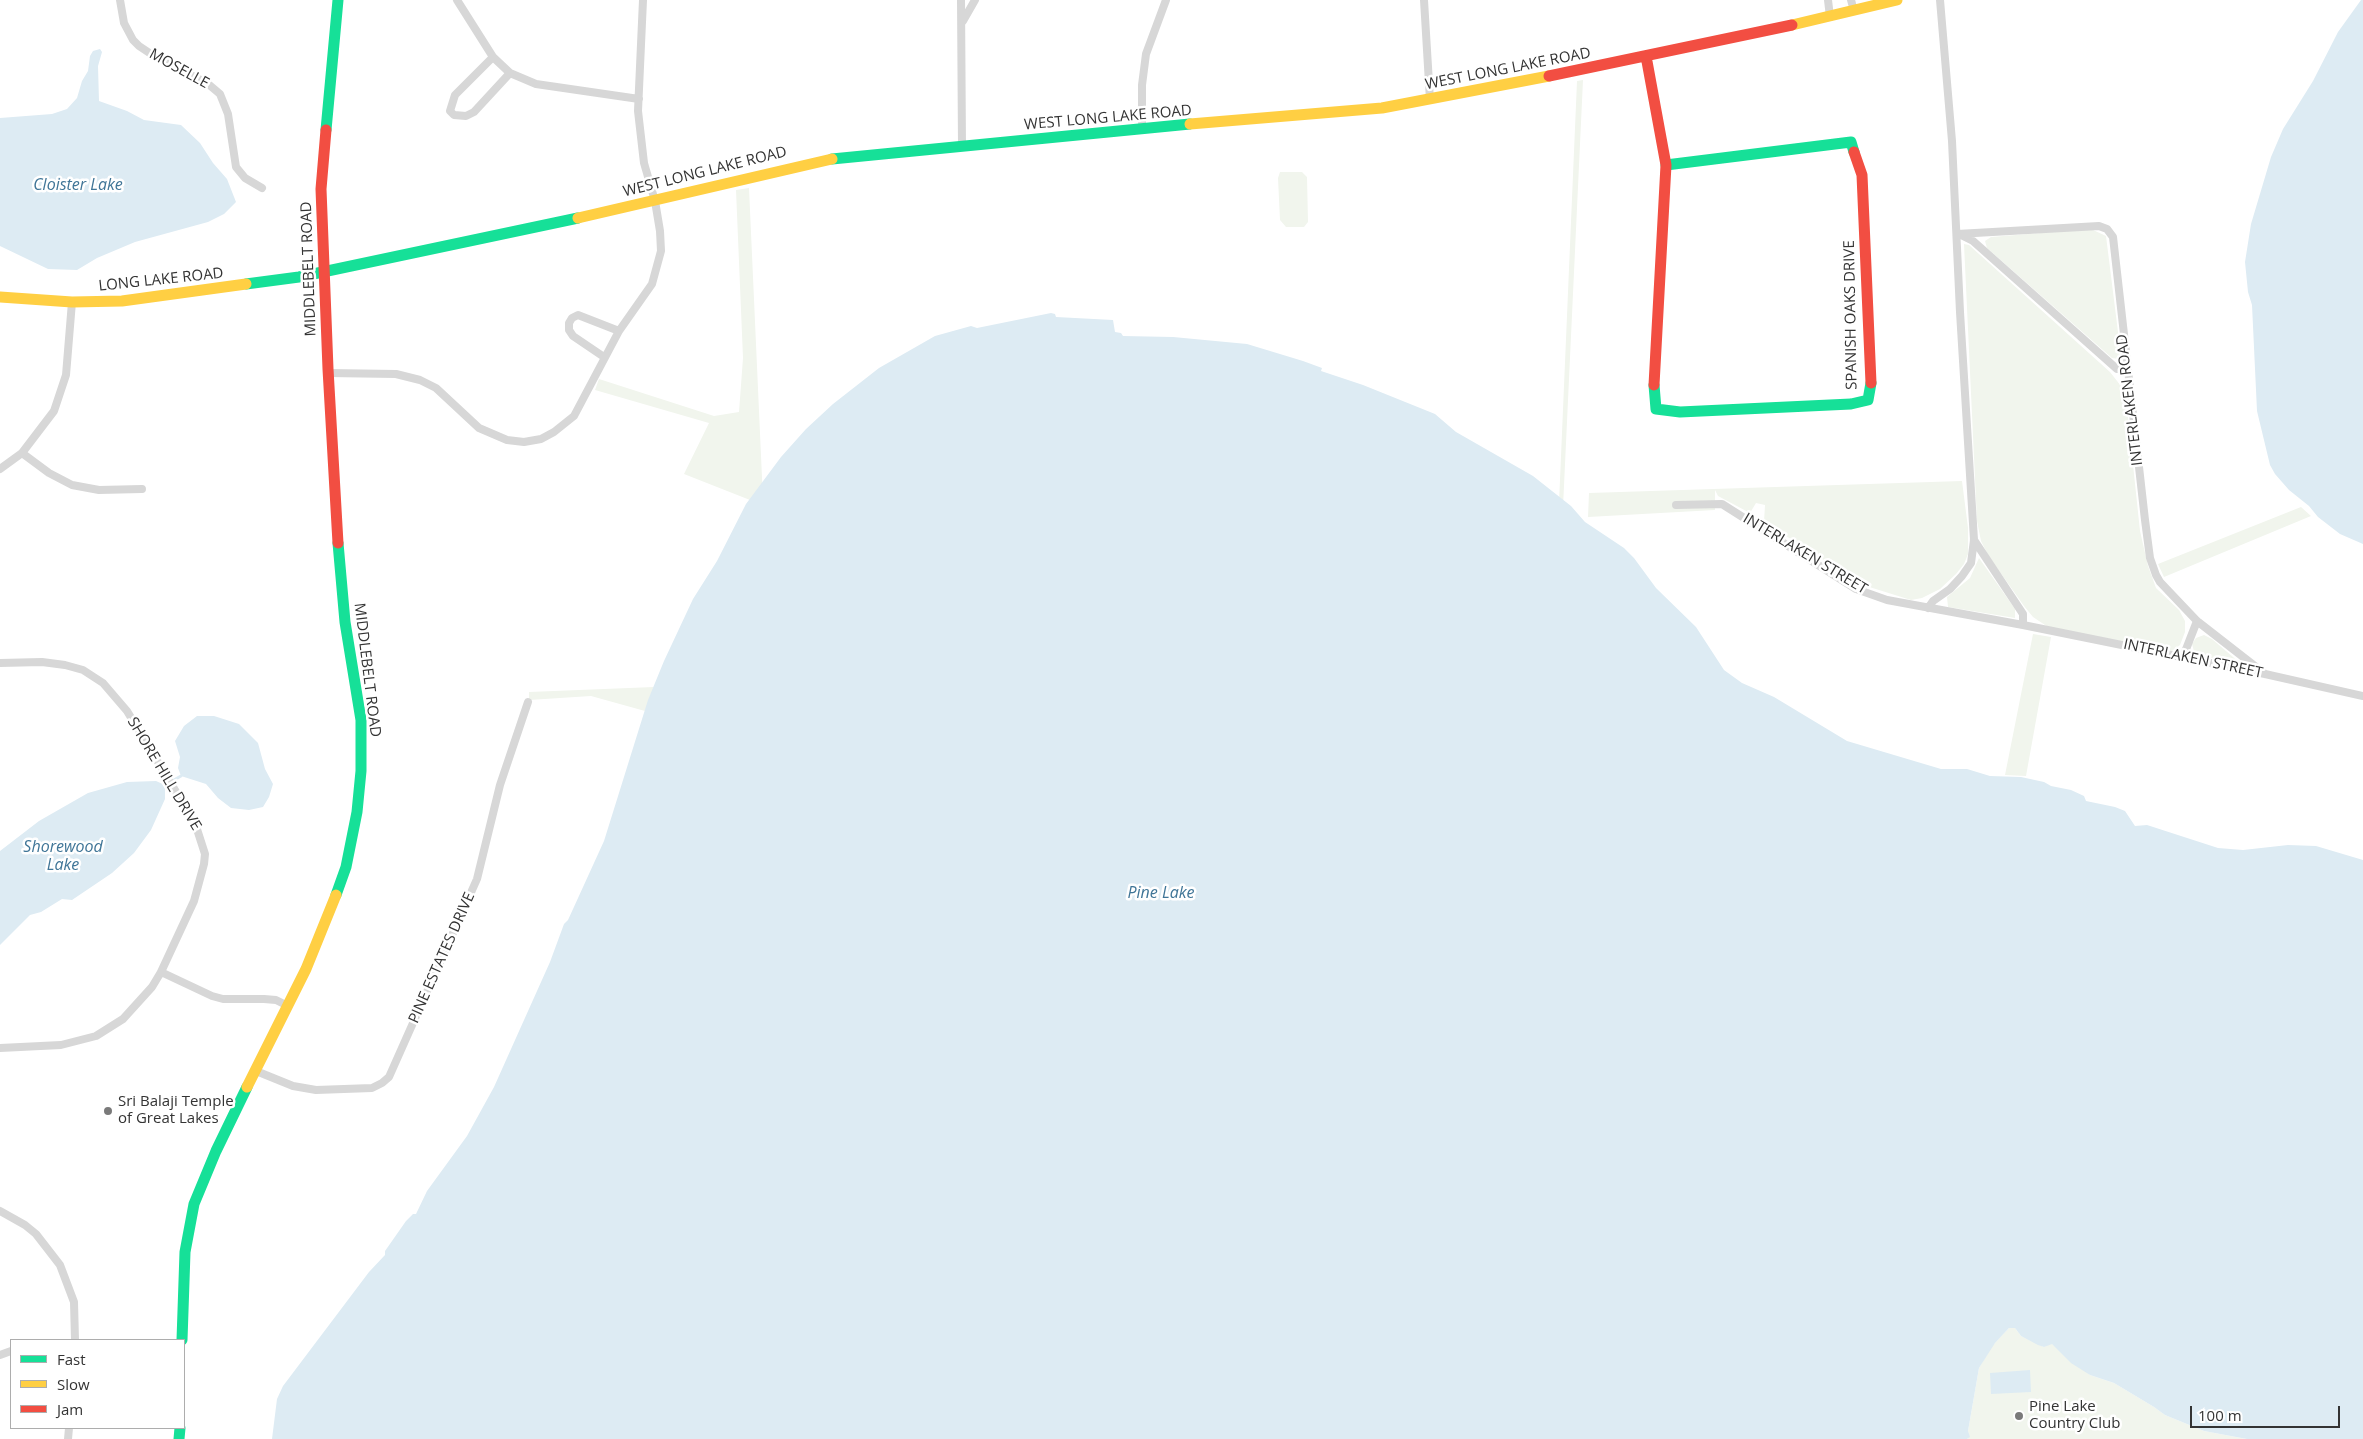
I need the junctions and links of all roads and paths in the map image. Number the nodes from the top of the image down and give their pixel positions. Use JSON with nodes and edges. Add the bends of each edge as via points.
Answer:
{"nodes":[{"id":1,"x":120,"y":0,"type":"edge"},
{"id":2,"x":338,"y":0,"type":"edge"},
{"id":3,"x":457,"y":0,"type":"edge"},
{"id":4,"x":643,"y":0,"type":"edge"},
{"id":5,"x":961,"y":0,"type":"edge"},
{"id":6,"x":974,"y":0,"type":"edge"},
{"id":7,"x":1166,"y":0,"type":"edge"},
{"id":8,"x":1424,"y":0,"type":"edge"},
{"id":9,"x":1828,"y":0,"type":"edge"},
{"id":10,"x":1897,"y":0,"type":"edge"},
{"id":11,"x":1940,"y":0,"type":"edge"},
{"id":12,"x":1853,"y":6,"type":"edge"},
{"id":13,"x":1830,"y":17,"type":"junction"},
{"id":14,"x":963,"y":21,"type":"junction"},
{"id":15,"x":1646,"y":56,"type":"junction"},
{"id":16,"x":493,"y":57,"type":"junction"},
{"id":17,"x":510,"y":73,"type":"junction"},
{"id":18,"x":639,"y":99,"type":"junction"},
{"id":19,"x":1430,"y":100,"type":"junction"},
{"id":20,"x":1142,"y":128,"type":"junction"},
{"id":21,"x":962,"y":146,"type":"junction"},
{"id":22,"x":1666,"y":165,"type":"junction"},
{"id":23,"x":262,"y":188,"type":"dead end"},
{"id":24,"x":655,"y":201,"type":"junction"},
{"id":25,"x":1957,"y":234,"type":"junction"},
{"id":26,"x":324,"y":273,"type":"junction"},
{"id":27,"x":0,"y":297,"type":"edge"},
{"id":28,"x":72,"y":302,"type":"junction"},
{"id":29,"x":619,"y":331,"type":"junction"},
{"id":30,"x":604,"y":357,"type":"junction"},
{"id":31,"x":2127,"y":368,"type":"junction"},
{"id":32,"x":328,"y":373,"type":"junction"},
{"id":33,"x":22,"y":453,"type":"junction"},
{"id":34,"x":0,"y":469,"type":"edge"},
{"id":35,"x":142,"y":489,"type":"dead end"},
{"id":36,"x":1676,"y":505,"type":"dead end"},
{"id":37,"x":1974,"y":540,"type":"junction"},
{"id":38,"x":1928,"y":608,"type":"junction"},
{"id":39,"x":2197,"y":621,"type":"junction"},
{"id":40,"x":2023,"y":626,"type":"junction"},
{"id":41,"x":2183,"y":657,"type":"junction"},
{"id":42,"x":0,"y":663,"type":"edge"},
{"id":43,"x":2265,"y":674,"type":"junction"},
{"id":44,"x":2363,"y":696,"type":"edge"},
{"id":45,"x":528,"y":702,"type":"dead end"},
{"id":46,"x":161,"y":972,"type":"junction"},
{"id":47,"x":288,"y":1006,"type":"junction"},
{"id":48,"x":0,"y":1048,"type":"edge"},
{"id":49,"x":256,"y":1071,"type":"junction"},
{"id":50,"x":0,"y":1211,"type":"edge"},
{"id":51,"x":75,"y":1339,"type":"edge"},
{"id":52,"x":182,"y":1339,"type":"edge"}],
"edges":[{"from":1,"to":23,"type":"street","name":"MOSELLE","via":[[124,23],[139,46],[207,83],[220,94],[228,114],[236,167],[245,178]]},
{"from":2,"to":26,"type":"street","name":"MIDDLEBELT ROAD","via":[[321,189]]},
{"from":3,"to":16,"type":"street"},
{"from":4,"to":18,"type":"street"},
{"from":5,"to":14,"type":"street"},
{"from":6,"to":14,"type":"street"},
{"from":7,"to":20,"type":"street","via":[[1146,54]]},
{"from":8,"to":19,"type":"street"},
{"from":9,"to":13,"type":"street"},
{"from":10,"to":12,"type":"street","name":"WEST LONG LAKE ROAD"},
{"from":11,"to":25,"type":"street","via":[[1953,144]]},
{"from":12,"to":13,"type":"street","name":"WEST LONG LAKE ROAD"},
{"from":13,"to":15,"type":"street","name":"WEST LONG LAKE ROAD"},
{"from":14,"to":21,"type":"street"},
{"from":15,"to":19,"type":"street","name":"WEST LONG LAKE ROAD"},
{"from":15,"to":22,"type":"street","name":"SPANISH OAKS DRIVE"},
{"from":16,"to":17,"type":"street"},
{"from":16,"to":17,"type":"street","via":[[454,95],[450,111],[454,115],[466,116],[474,112]]},
{"from":17,"to":18,"type":"street","via":[[536,84]]},
{"from":18,"to":24,"type":"street","via":[[644,163]]},
{"from":19,"to":20,"type":"street","name":"WEST LONG LAKE ROAD","via":[[1382,108]]},
{"from":20,"to":21,"type":"street","name":"WEST LONG LAKE ROAD"},
{"from":21,"to":24,"type":"street","name":"WEST LONG LAKE ROAD","via":[[821,160]]},
{"from":22,"to":22,"type":"street","name":"SPANISH OAKS DRIVE","via":[[1657,309],[1656,409],[1680,412],[1851,404],[1868,400],[1871,385],[1862,176],[1851,142]]},
{"from":24,"to":26,"type":"street","name":"WEST LONG LAKE ROAD"},
{"from":24,"to":29,"type":"street","via":[[661,241],[658,266],[652,284]]},
{"from":25,"to":31,"type":"street","via":[[1973,242],[2116,369]]},
{"from":25,"to":31,"type":"street","name":"INTERLAKEN ROAD","via":[[2086,226],[2107,229],[2113,237]]},
{"from":25,"to":37,"type":"street"},
{"from":26,"to":28,"type":"street","name":"LONG LAKE ROAD","via":[[164,297]]},
{"from":26,"to":32,"type":"street","name":"MIDDLEBELT ROAD"},
{"from":27,"to":28,"type":"street","name":"LONG LAKE ROAD"},
{"from":28,"to":33,"type":"street","via":[[68,364],[63,386],[54,411]]},
{"from":29,"to":30,"type":"street"},
{"from":29,"to":30,"type":"street","via":[[578,316],[569,323],[573,336]]},
{"from":30,"to":32,"type":"street","via":[[574,416],[541,439],[524,442],[492,435],[479,428],[436,388],[420,380],[396,374]]},
{"from":31,"to":39,"type":"street","name":"INTERLAKEN ROAD","via":[[2150,558],[2160,582]]},
{"from":32,"to":47,"type":"street","name":"MIDDLEBELT ROAD","via":[[340,570],[358,697],[361,771],[354,831],[340,885]]},
{"from":33,"to":34,"type":"street"},
{"from":33,"to":35,"type":"street","via":[[72,485],[99,490]]},
{"from":36,"to":38,"type":"street","name":"INTERLAKEN STREET","via":[[1722,504],[1856,589],[1887,600]]},
{"from":37,"to":38,"type":"street","via":[[1971,563],[1950,589]]},
{"from":37,"to":40,"type":"street","via":[[2023,614]]},
{"from":38,"to":40,"type":"street","name":"INTERLAKEN STREET"},
{"from":39,"to":41,"type":"street"},
{"from":39,"to":43,"type":"street","name":"INTERLAKEN ROAD"},
{"from":40,"to":41,"type":"street","name":"INTERLAKEN STREET"},
{"from":41,"to":43,"type":"street","name":"INTERLAKEN STREET"},
{"from":42,"to":46,"type":"street","name":"SHORE HILL DRIVE","via":[[65,665],[83,670],[104,683],[127,711],[195,822],[205,854],[204,864],[194,901]]},
{"from":43,"to":44,"type":"street","name":"INTERLAKEN STREET"},
{"from":45,"to":49,"type":"street","name":"PINE ESTATES DRIVE","via":[[500,785],[477,879],[389,1077],[372,1088],[316,1090],[293,1086]]},
{"from":46,"to":47,"type":"street","via":[[223,999],[276,1000]]},
{"from":46,"to":48,"type":"street","name":"SHORE HILL DRIVE","via":[[124,1019],[96,1036],[61,1045]]},
{"from":47,"to":49,"type":"street","name":"MIDDLEBELT ROAD"},
{"from":49,"to":52,"type":"street","name":"MIDDLEBELT ROAD","via":[[206,1173],[192,1210],[185,1252]]},
{"from":50,"to":51,"type":"street","via":[[36,1234],[60,1265],[74,1302]]}]}
